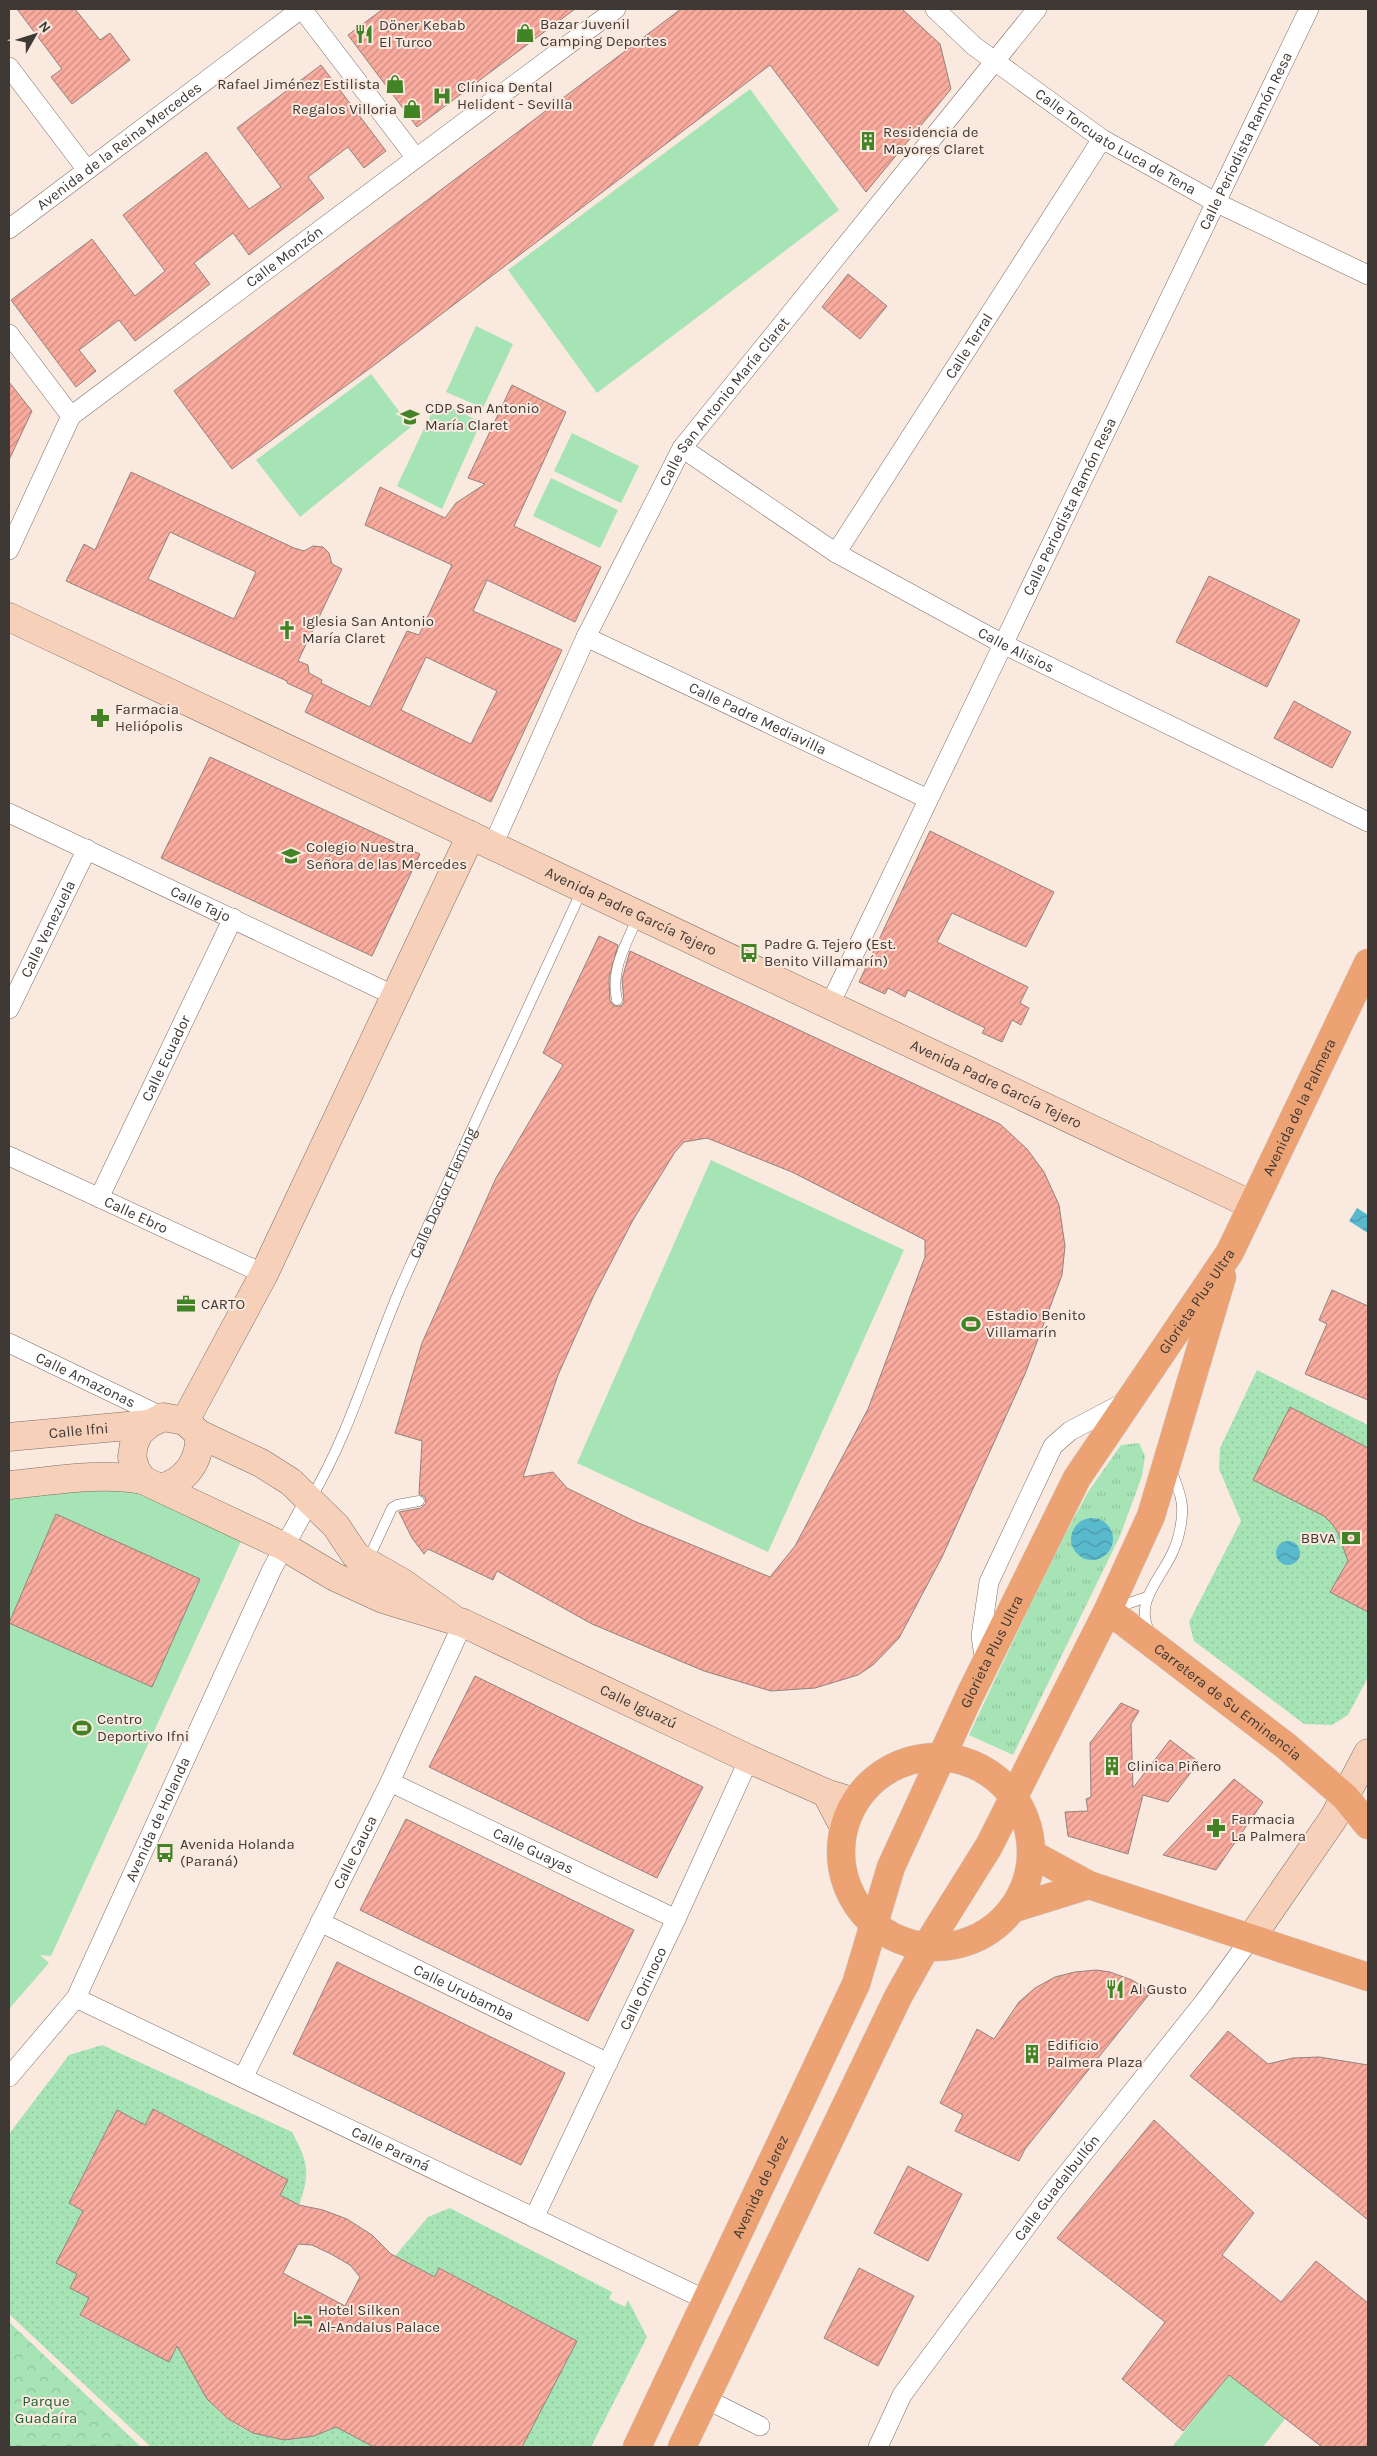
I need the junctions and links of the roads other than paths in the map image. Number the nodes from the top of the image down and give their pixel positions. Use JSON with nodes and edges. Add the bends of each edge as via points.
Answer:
{"nodes":[{"id":1,"x":302,"y":9,"type":"edge"},
{"id":2,"x":616,"y":9,"type":"edge"},
{"id":3,"x":935,"y":9,"type":"edge"},
{"id":4,"x":1037,"y":9,"type":"edge"},
{"id":5,"x":1310,"y":9,"type":"edge"},
{"id":6,"x":994,"y":61,"type":"junction"},
{"id":7,"x":9,"y":67,"type":"edge"},
{"id":8,"x":1102,"y":139,"type":"junction"},
{"id":9,"x":416,"y":158,"type":"junction"},
{"id":10,"x":87,"y":170,"type":"junction"},
{"id":11,"x":1217,"y":203,"type":"junction"},
{"id":12,"x":9,"y":229,"type":"edge"},
{"id":13,"x":1368,"y":275,"type":"edge"},
{"id":14,"x":9,"y":334,"type":"edge"},
{"id":15,"x":71,"y":416,"type":"junction"},
{"id":16,"x":682,"y":448,"type":"junction"},
{"id":17,"x":9,"y":550,"type":"edge"},
{"id":18,"x":836,"y":553,"type":"junction"},
{"id":19,"x":10,"y":622,"type":"edge"},
{"id":20,"x":586,"y":637,"type":"junction"},
{"id":21,"x":1003,"y":644,"type":"junction"},
{"id":22,"x":928,"y":799,"type":"junction"},
{"id":23,"x":9,"y":813,"type":"edge"},
{"id":24,"x":1368,"y":822,"type":"edge"},
{"id":25,"x":482,"y":840,"type":"junction"},
{"id":26,"x":87,"y":849,"type":"junction"},
{"id":27,"x":583,"y":887,"type":"junction"},
{"id":28,"x":639,"y":913,"type":"junction"},
{"id":29,"x":233,"y":918,"type":"junction"},
{"id":30,"x":1368,"y":964,"type":"edge"},
{"id":31,"x":393,"y":995,"type":"junction"},
{"id":32,"x":618,"y":1000,"type":"dead end"},
{"id":33,"x":830,"y":1004,"type":"junction"},
{"id":34,"x":9,"y":1009,"type":"edge"},
{"id":35,"x":9,"y":1156,"type":"edge"},
{"id":36,"x":99,"y":1198,"type":"junction"},
{"id":37,"x":1252,"y":1206,"type":"junction"},
{"id":38,"x":1230,"y":1252,"type":"junction"},
{"id":39,"x":264,"y":1274,"type":"junction"},
{"id":40,"x":9,"y":1343,"type":"edge"},
{"id":41,"x":1130,"y":1400,"type":"junction"},
{"id":42,"x":174,"y":1424,"type":"junction"},
{"id":43,"x":9,"y":1437,"type":"edge"},
{"id":44,"x":1168,"y":1459,"type":"junction"},
{"id":45,"x":152,"y":1484,"type":"junction"},
{"id":46,"x":9,"y":1485,"type":"edge"},
{"id":47,"x":310,"y":1500,"type":"junction"},
{"id":48,"x":419,"y":1501,"type":"dead end"},
{"id":49,"x":283,"y":1546,"type":"junction"},
{"id":50,"x":367,"y":1563,"type":"junction"},
{"id":51,"x":1147,"y":1597,"type":"junction"},
{"id":52,"x":1108,"y":1610,"type":"junction"},
{"id":53,"x":457,"y":1621,"type":"junction"},
{"id":54,"x":1162,"y":1651,"type":"junction"},
{"id":55,"x":985,"y":1665,"type":"junction"},
{"id":56,"x":1368,"y":1753,"type":"edge"},
{"id":57,"x":941,"y":1757,"type":"junction"},
{"id":58,"x":749,"y":1759,"type":"junction"},
{"id":59,"x":390,"y":1782,"type":"junction"},
{"id":60,"x":826,"y":1793,"type":"junction"},
{"id":61,"x":1013,"y":1796,"type":"junction"},
{"id":62,"x":1345,"y":1797,"type":"junction"},
{"id":63,"x":855,"y":1802,"type":"junction"},
{"id":64,"x":1368,"y":1825,"type":"edge"},
{"id":65,"x":844,"y":1827,"type":"junction"},
{"id":66,"x":1032,"y":1854,"type":"junction"},
{"id":67,"x":1089,"y":1885,"type":"junction"},
{"id":68,"x":1012,"y":1909,"type":"junction"},
{"id":69,"x":676,"y":1919,"type":"junction"},
{"id":70,"x":320,"y":1922,"type":"junction"},
{"id":71,"x":874,"y":1925,"type":"junction"},
{"id":72,"x":1251,"y":1938,"type":"junction"},
{"id":73,"x":926,"y":1948,"type":"junction"},
{"id":74,"x":1368,"y":1977,"type":"edge"},
{"id":75,"x":76,"y":1998,"type":"junction"},
{"id":76,"x":608,"y":2063,"type":"junction"},
{"id":77,"x":9,"y":2077,"type":"edge"},
{"id":78,"x":243,"y":2078,"type":"junction"},
{"id":79,"x":534,"y":2218,"type":"junction"},
{"id":80,"x":706,"y":2300,"type":"junction"},
{"id":81,"x":706,"y":2399,"type":"junction"},
{"id":82,"x":760,"y":2426,"type":"dead end"},
{"id":83,"x":637,"y":2447,"type":"edge"},
{"id":84,"x":682,"y":2447,"type":"edge"},
{"id":85,"x":878,"y":2447,"type":"edge"}],
"edges":[{"from":1,"to":9,"type":"street"},
{"from":1,"to":10,"type":"street","name":"Avenida de la Reina Mercedes"},
{"from":2,"to":9,"type":"street","name":"Calle Monzón"},
{"from":3,"to":6,"type":"street","name":"Calle Torcuato Luca de Tena"},
{"from":4,"to":6,"type":"street","name":"Calle San Antonio María Claret"},
{"from":5,"to":11,"type":"street","name":"Calle Periodista Ramón Resa"},
{"from":6,"to":8,"type":"street","name":"Calle Torcuato Luca de Tena"},
{"from":6,"to":16,"type":"street","name":"Calle San Antonio María Claret"},
{"from":7,"to":10,"type":"street"},
{"from":8,"to":11,"type":"street","name":"Calle Torcuato Luca de Tena"},
{"from":8,"to":18,"type":"street","name":"Calle Terral"},
{"from":9,"to":15,"type":"street","name":"Calle Monzón"},
{"from":10,"to":12,"type":"street","name":"Avenida de la Reina Mercedes"},
{"from":11,"to":13,"type":"street","name":"Calle Torcuato Luca de Tena"},
{"from":11,"to":21,"type":"street","name":"Calle Periodista Ramón Resa"},
{"from":14,"to":15,"type":"street"},
{"from":15,"to":17,"type":"street","name":"Calle Monzón"},
{"from":16,"to":18,"type":"street","name":"Calle Alisios"},
{"from":16,"to":20,"type":"street","name":"Calle San Antonio María Claret"},
{"from":18,"to":21,"type":"street","name":"Calle Alisios"},
{"from":19,"to":25,"type":"street","name":"Avenida Padre García Tejero"},
{"from":20,"to":22,"type":"street","name":"Calle Padre Mediavilla"},
{"from":20,"to":25,"type":"street","name":"Calle San Antonio María Claret"},
{"from":21,"to":22,"type":"street","name":"Calle Periodista Ramón Resa"},
{"from":21,"to":24,"type":"street","name":"Calle Alisios"},
{"from":22,"to":33,"type":"street","name":"Calle Periodista Ramón Resa"},
{"from":23,"to":26,"type":"street","name":"Calle Tajo"},
{"from":25,"to":27,"type":"street","name":"Avenida Padre García Tejero"},
{"from":25,"to":31,"type":"street"},
{"from":26,"to":29,"type":"street","name":"Calle Tajo"},
{"from":26,"to":34,"type":"street","name":"Calle Venezuela"},
{"from":27,"to":28,"type":"street","name":"Avenida Padre García Tejero"},
{"from":27,"to":47,"type":"lane","name":"Calle Doctor Fleming","via":[[377,1342],[333,1459]]},
{"from":28,"to":32,"type":"lane","via":[[615,972]]},
{"from":28,"to":33,"type":"street","name":"Avenida Padre García Tejero"},
{"from":29,"to":31,"type":"street","name":"Calle Tajo"},
{"from":29,"to":36,"type":"street","name":"Calle Ecuador"},
{"from":30,"to":37,"type":"main road","name":"Avenida de la Palmera"},
{"from":31,"to":39,"type":"street"},
{"from":33,"to":37,"type":"street","name":"Avenida Padre García Tejero"},
{"from":35,"to":36,"type":"street","name":"Calle Ebro"},
{"from":36,"to":39,"type":"street","name":"Calle Ebro"},
{"from":37,"to":38,"type":"main road","name":"Avenida de la Palmera"},
{"from":38,"to":41,"type":"main road","name":"Glorieta Plus Ultra"},
{"from":38,"to":44,"type":"main road","name":"Glorieta Plus Ultra"},
{"from":39,"to":42,"type":"street"},
{"from":40,"to":42,"type":"street","name":"Calle Amazonas"},
{"from":41,"to":55,"type":"main road","name":"Glorieta Plus Ultra","via":[[1077,1478]]},
{"from":41,"to":55,"type":"street","via":[[1070,1431],[1053,1446],[989,1582],[981,1636]]},
{"from":42,"to":43,"type":"street","name":"Calle Ifni"},
{"from":42,"to":45,"type":"street","via":[[136,1438],[132,1451],[134,1464]]},
{"from":42,"to":45,"type":"street","via":[[198,1453],[179,1481]]},
{"from":42,"to":47,"type":"street","name":"Calle Iguazú","via":[[261,1463],[291,1482]]},
{"from":44,"to":51,"type":"lane","via":[[1182,1506],[1175,1548]]},
{"from":44,"to":52,"type":"main road","name":"Glorieta Plus Ultra","via":[[1151,1516]]},
{"from":45,"to":46,"type":"street","via":[[125,1477],[103,1477]]},
{"from":45,"to":49,"type":"street","name":"Calle Iguazú"},
{"from":47,"to":49,"type":"street","name":"Avenida de Holanda"},
{"from":47,"to":50,"type":"street","name":"Calle Iguazú","via":[[336,1526],[356,1556]]},
{"from":48,"to":50,"type":"lane","via":[[392,1508]]},
{"from":49,"to":53,"type":"street","name":"Calle Iguazú","via":[[335,1578],[382,1599]]},
{"from":49,"to":75,"type":"street","name":"Avenida de Holanda"},
{"from":50,"to":53,"type":"street","name":"Calle Iguazú","via":[[403,1583]]},
{"from":51,"to":52,"type":"lane"},
{"from":51,"to":54,"type":"lane","via":[[1144,1610],[1148,1628]]},
{"from":52,"to":54,"type":"main road","name":"Carretera de Su Eminencia"},
{"from":52,"to":61,"type":"main road","name":"Glorieta Plus Ultra"},
{"from":53,"to":58,"type":"street","name":"Calle Iguazú"},
{"from":53,"to":59,"type":"street","name":"Calle Cauca"},
{"from":54,"to":62,"type":"main road","name":"Carretera de Su Eminencia","via":[[1286,1746]]},
{"from":55,"to":57,"type":"main road","name":"Glorieta Plus Ultra"},
{"from":56,"to":62,"type":"street"},
{"from":57,"to":61,"type":"main road","via":[[968,1762],[993,1776]]},
{"from":57,"to":63,"type":"main road","via":[[915,1759],[891,1768],[870,1783]]},
{"from":57,"to":71,"type":"main road","name":"Glorieta Plus Ultra","via":[[891,1867]]},
{"from":58,"to":60,"type":"street","name":"Calle Iguazú"},
{"from":58,"to":69,"type":"street","name":"Calle Orinoco"},
{"from":59,"to":69,"type":"street","name":"Calle Guayas"},
{"from":59,"to":70,"type":"street","name":"Calle Cauca"},
{"from":60,"to":63,"type":"street","name":"Calle Iguazú"},
{"from":60,"to":65,"type":"street"},
{"from":61,"to":66,"type":"main road","via":[[1026,1820]]},
{"from":61,"to":73,"type":"main road","name":"Glorieta Plus Ultra","via":[[989,1846]]},
{"from":62,"to":64,"type":"main road","name":"Carretera de Su Eminencia"},
{"from":62,"to":72,"type":"street"},
{"from":63,"to":65,"type":"main road"},
{"from":65,"to":71,"type":"main road","via":[[841,1854],[845,1880],[856,1905]]},
{"from":66,"to":67,"type":"main road"},
{"from":66,"to":68,"type":"main road","via":[[1019,1900]]},
{"from":67,"to":68,"type":"main road"},
{"from":67,"to":72,"type":"main road"},
{"from":68,"to":73,"type":"main road","via":[[1002,1922],[980,1938],[954,1946]]},
{"from":69,"to":76,"type":"street","name":"Calle Orinoco"},
{"from":70,"to":76,"type":"street","name":"Calle Urubamba"},
{"from":70,"to":78,"type":"street","name":"Calle Cauca"},
{"from":71,"to":73,"type":"main road","via":[[898,1940]]},
{"from":71,"to":80,"type":"main road","name":"Avenida de Jerez","via":[[856,1984]]},
{"from":72,"to":74,"type":"main road"},
{"from":72,"to":85,"type":"street","name":"Calle Guadalbullón","via":[[1053,2191],[902,2395]]},
{"from":73,"to":81,"type":"main road","via":[[898,1997]]},
{"from":75,"to":77,"type":"street","name":"Avenida de Holanda"},
{"from":75,"to":78,"type":"street","name":"Calle Paraná"},
{"from":76,"to":79,"type":"street","name":"Calle Orinoco"},
{"from":78,"to":79,"type":"street","name":"Calle Paraná"},
{"from":79,"to":80,"type":"street","name":"Calle Paraná"},
{"from":80,"to":83,"type":"main road","name":"Avenida de Jerez"},
{"from":81,"to":82,"type":"street"},
{"from":81,"to":84,"type":"main road"}]}
